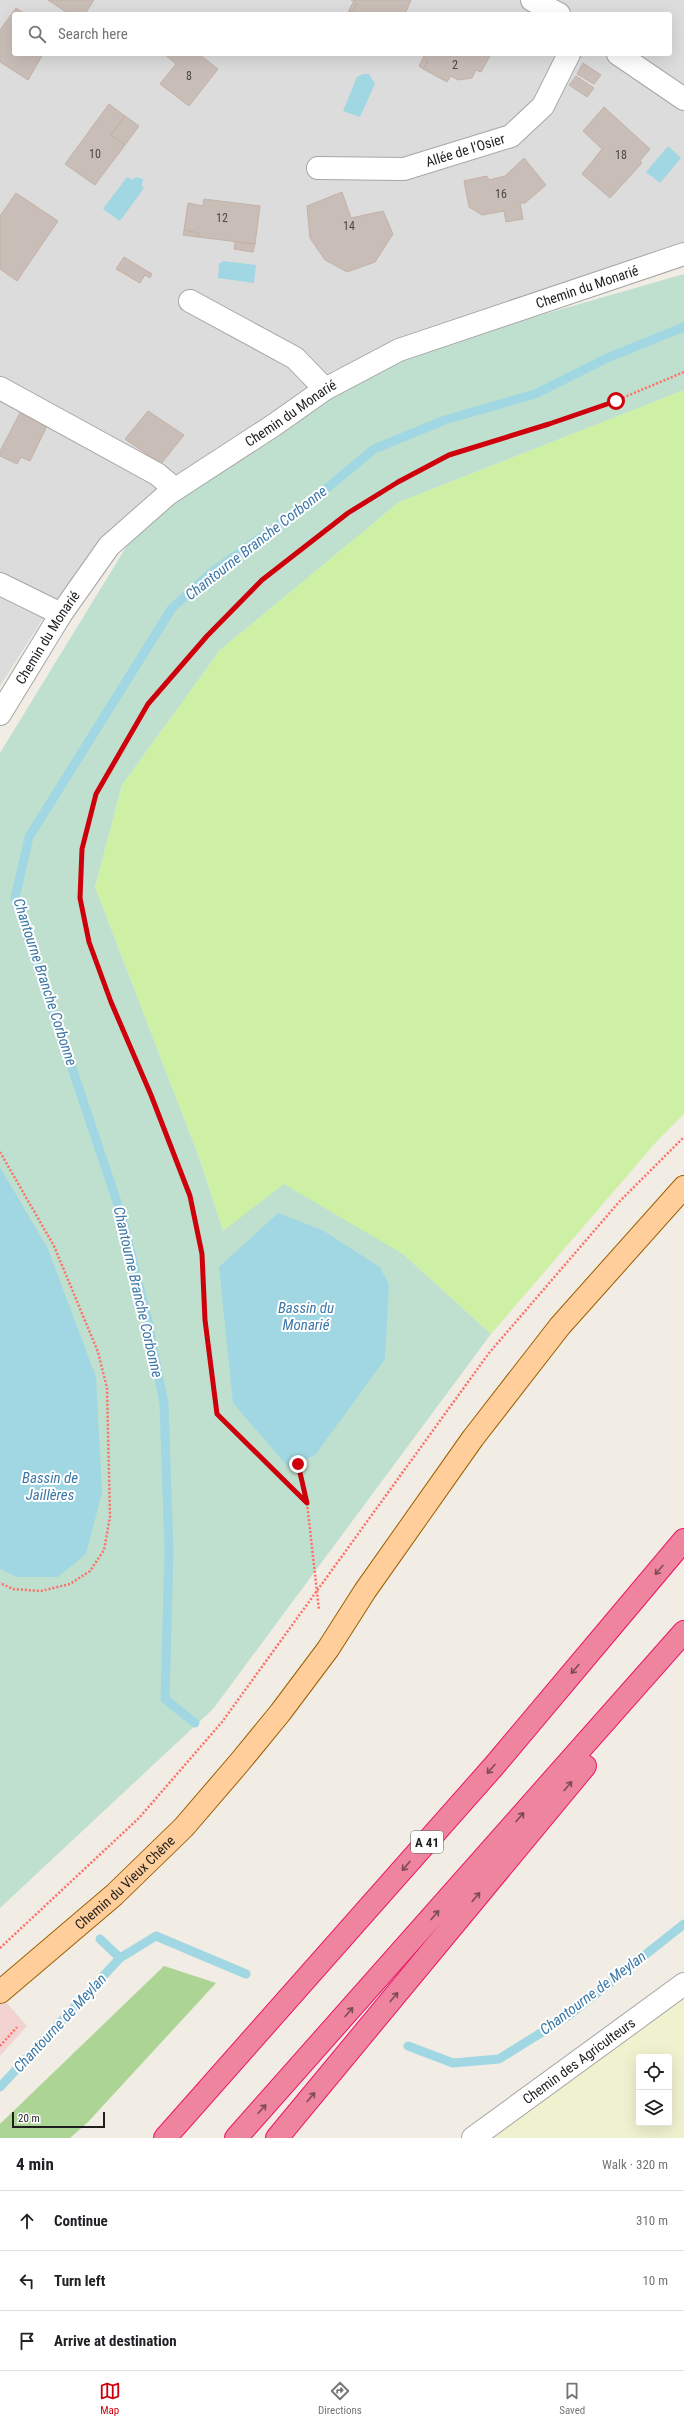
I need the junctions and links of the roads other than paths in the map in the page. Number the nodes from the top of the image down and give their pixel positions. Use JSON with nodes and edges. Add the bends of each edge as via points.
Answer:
{"nodes":[{"id":1,"x":532,"y":0,"type":"edge"},
{"id":2,"x":555,"y":12,"type":"edge"},
{"id":3,"x":568,"y":56,"type":"edge"},
{"id":4,"x":621,"y":56,"type":"edge"},
{"id":5,"x":684,"y":99,"type":"edge"},
{"id":6,"x":318,"y":168,"type":"dead end"},
{"id":7,"x":684,"y":254,"type":"edge"},
{"id":8,"x":190,"y":301,"type":"dead end"},
{"id":9,"x":0,"y":388,"type":"edge"},
{"id":10,"x":325,"y":389,"type":"junction"},
{"id":11,"x":174,"y":489,"type":"junction"},
{"id":12,"x":0,"y":584,"type":"edge"},
{"id":13,"x":61,"y":614,"type":"junction"},
{"id":14,"x":0,"y":714,"type":"edge"},
{"id":15,"x":684,"y":1187,"type":"edge"},
{"id":16,"x":684,"y":1540,"type":"edge"},
{"id":17,"x":684,"y":1632,"type":"edge"},
{"id":18,"x":684,"y":1646,"type":"edge"},
{"id":19,"x":684,"y":1984,"type":"edge"},
{"id":20,"x":0,"y":1992,"type":"edge"},
{"id":21,"x":165,"y":2138,"type":"edge"},
{"id":22,"x":236,"y":2138,"type":"edge"},
{"id":23,"x":277,"y":2138,"type":"edge"},
{"id":24,"x":473,"y":2138,"type":"edge"}],
"edges":[{"from":1,"to":2,"type":"street"},
{"from":3,"to":6,"type":"street","name":"Allée de l'Osier","via":[[543,106],[512,136],[404,169]]},
{"from":4,"to":5,"type":"street"},
{"from":7,"to":10,"type":"street","name":"Chemin du Monarié","via":[[399,350]]},
{"from":8,"to":10,"type":"street","via":[[295,358]]},
{"from":9,"to":11,"type":"street","via":[[157,474]]},
{"from":10,"to":11,"type":"street","name":"Chemin du Monarié","via":[[274,426]]},
{"from":11,"to":13,"type":"street","name":"Chemin du Monarié","via":[[109,546]]},
{"from":12,"to":13,"type":"street"},
{"from":13,"to":14,"type":"street","name":"Chemin du Monarié"},
{"from":15,"to":20,"type":"main road","name":"Chemin du Vieux Chêne","via":[[560,1326],[473,1438],[365,1591],[328,1649],[239,1763],[184,1827],[114,1895]]},
{"from":16,"to":21,"type":"highway","number":"A 41","one_way":true,"via":[[494,1766]]},
{"from":22,"to":17,"type":"highway","one_way":true},
{"from":23,"to":18,"type":"highway","one_way":true},
{"from":19,"to":24,"type":"street","name":"Chemin des Agriculteurs"}]}
